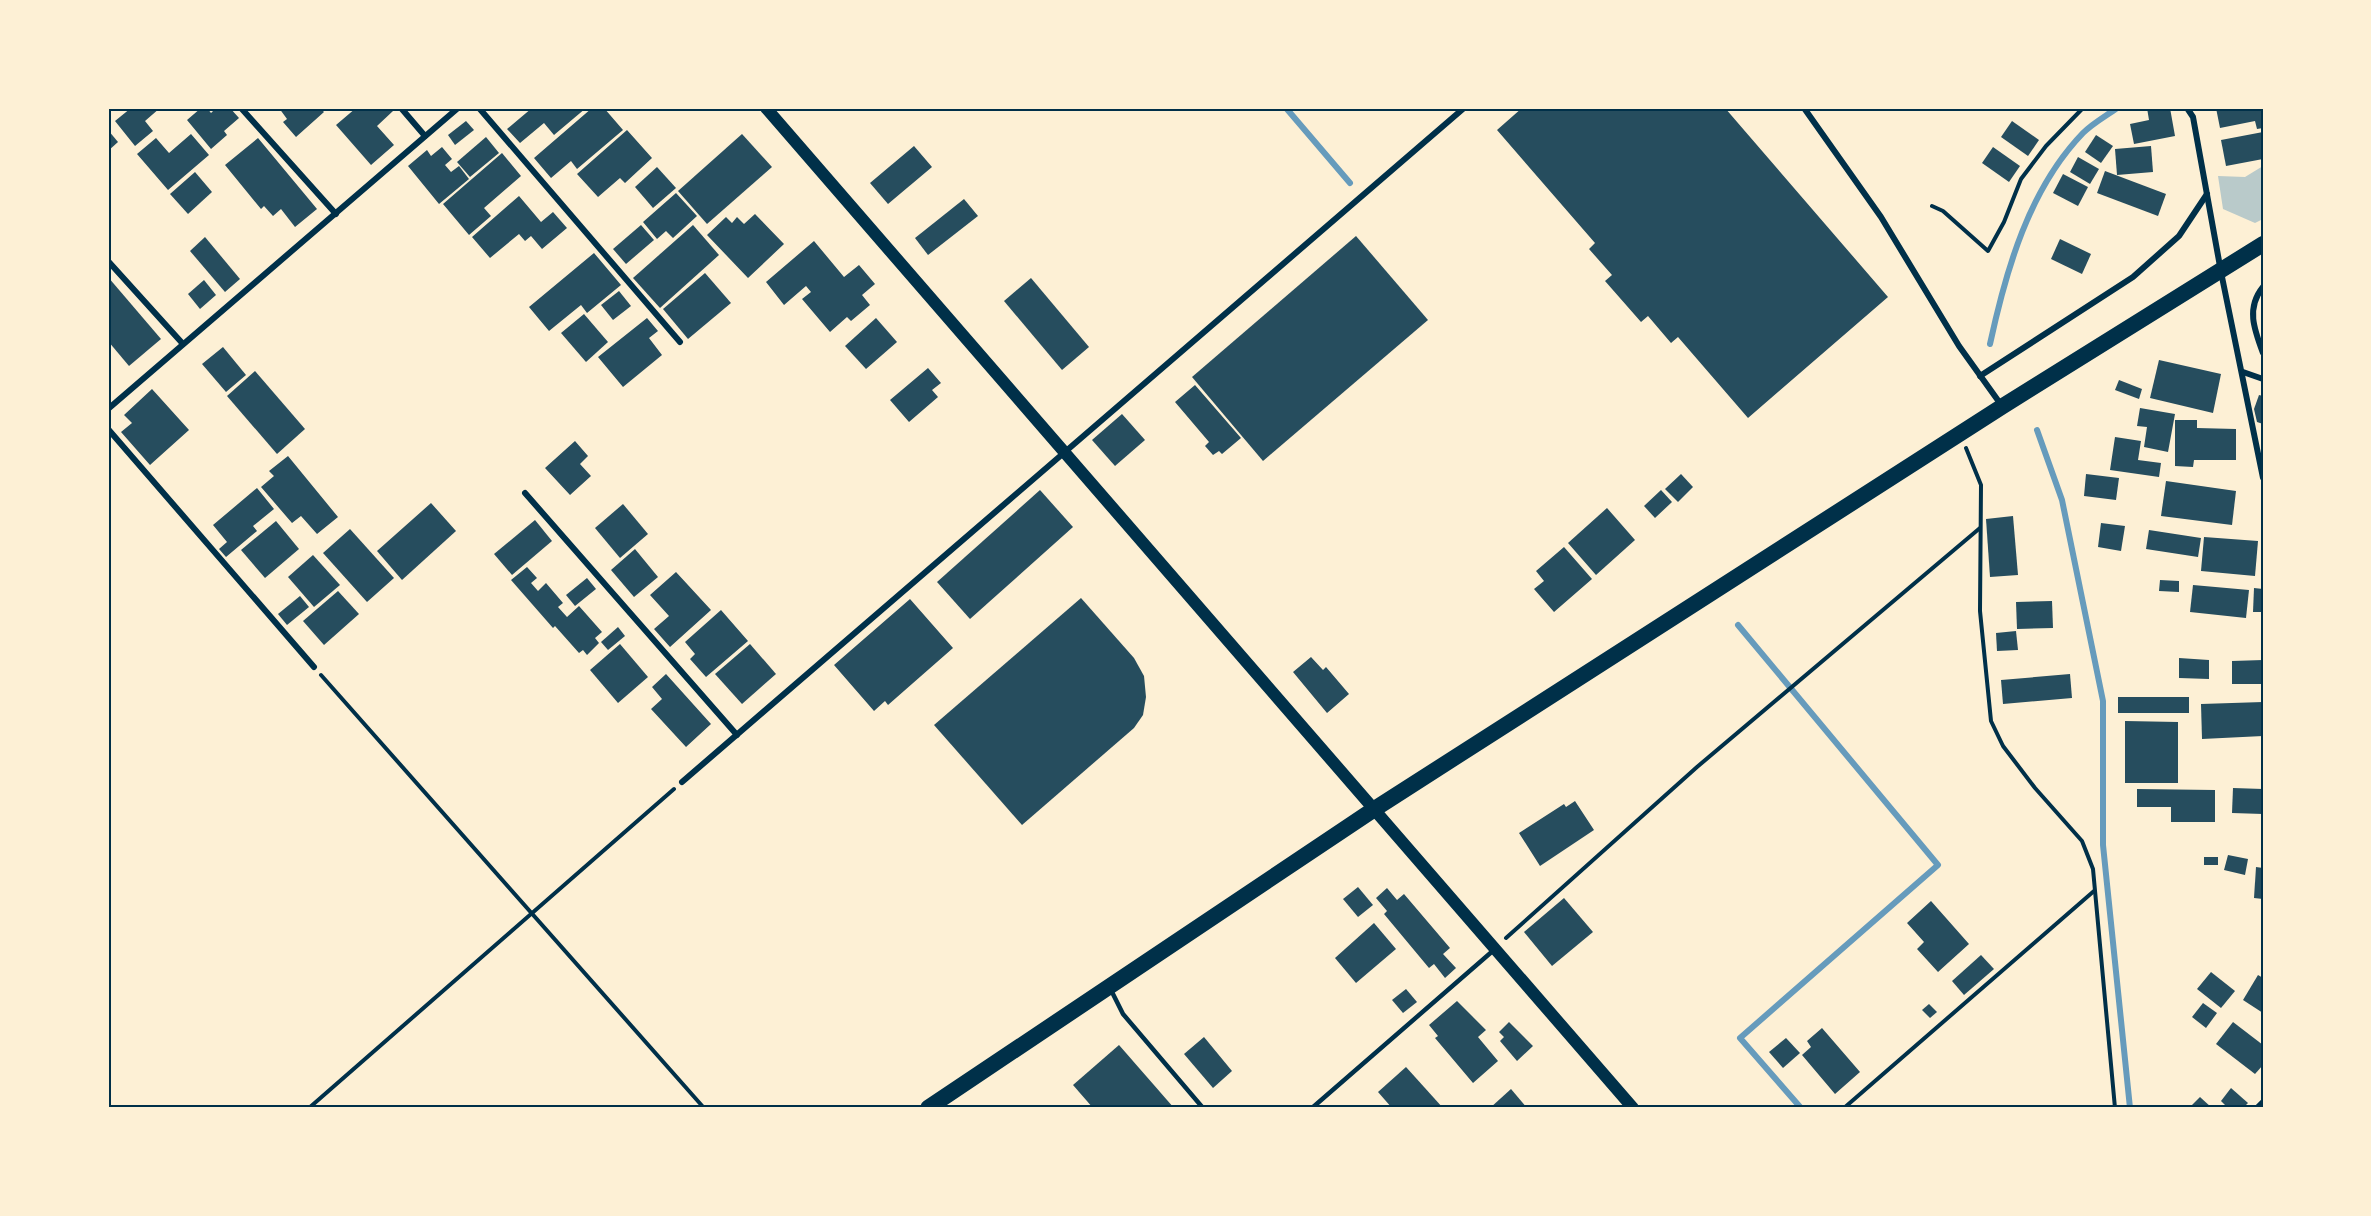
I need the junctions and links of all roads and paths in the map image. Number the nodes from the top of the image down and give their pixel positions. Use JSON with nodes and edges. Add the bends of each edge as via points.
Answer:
{"nodes":[{"id":1,"x":241,"y":108,"type":"edge"},
{"id":2,"x":401,"y":108,"type":"edge"},
{"id":3,"x":458,"y":108,"type":"edge"},
{"id":4,"x":478,"y":108,"type":"edge"},
{"id":5,"x":766,"y":108,"type":"edge"},
{"id":6,"x":1464,"y":108,"type":"edge"},
{"id":7,"x":1804,"y":108,"type":"edge"},
{"id":8,"x":2082,"y":108,"type":"edge"},
{"id":9,"x":2187,"y":108,"type":"edge"},
{"id":10,"x":425,"y":136,"type":"junction"},
{"id":11,"x":2207,"y":194,"type":"junction"},
{"id":12,"x":1932,"y":206,"type":"dead end"},
{"id":13,"x":336,"y":214,"type":"junction"},
{"id":14,"x":2263,"y":244,"type":"edge"},
{"id":15,"x":108,"y":261,"type":"edge"},
{"id":16,"x":2221,"y":272,"type":"junction"},
{"id":17,"x":2263,"y":287,"type":"edge"},
{"id":18,"x":680,"y":342,"type":"dead end"},
{"id":19,"x":183,"y":344,"type":"junction"},
{"id":20,"x":2263,"y":353,"type":"edge"},
{"id":21,"x":2243,"y":372,"type":"junction"},
{"id":22,"x":1980,"y":376,"type":"junction"},
{"id":23,"x":2263,"y":379,"type":"edge"},
{"id":24,"x":2003,"y":406,"type":"junction"},
{"id":25,"x":108,"y":409,"type":"edge"},
{"id":26,"x":108,"y":429,"type":"edge"},
{"id":27,"x":1959,"y":434,"type":"junction"},
{"id":28,"x":1064,"y":451,"type":"junction"},
{"id":29,"x":2263,"y":478,"type":"edge"},
{"id":30,"x":525,"y":493,"type":"dead end"},
{"id":31,"x":1980,"y":528,"type":"junction"},
{"id":32,"x":314,"y":667,"type":"joint"},
{"id":33,"x":736,"y":735,"type":"junction"},
{"id":34,"x":682,"y":782,"type":"joint"},
{"id":35,"x":1373,"y":810,"type":"junction"},
{"id":36,"x":2095,"y":890,"type":"junction"},
{"id":37,"x":531,"y":914,"type":"junction"},
{"id":38,"x":1495,"y":949,"type":"junction"},
{"id":39,"x":1109,"y":987,"type":"junction"},
{"id":40,"x":2263,"y":1102,"type":"edge"},
{"id":41,"x":309,"y":1108,"type":"edge"},
{"id":42,"x":704,"y":1108,"type":"edge"},
{"id":43,"x":928,"y":1108,"type":"edge"},
{"id":44,"x":1203,"y":1108,"type":"edge"},
{"id":45,"x":1312,"y":1108,"type":"edge"},
{"id":46,"x":1634,"y":1108,"type":"edge"},
{"id":47,"x":1844,"y":1108,"type":"edge"},
{"id":48,"x":2115,"y":1108,"type":"edge"},
{"id":49,"x":2258,"y":1108,"type":"edge"}],
"edges":[{"from":1,"to":13,"type":"street"},
{"from":2,"to":10,"type":"street"},
{"from":3,"to":10,"type":"street"},
{"from":4,"to":18,"type":"street"},
{"from":5,"to":28,"type":"main road"},
{"from":6,"to":28,"type":"street"},
{"from":7,"to":22,"type":"street","via":[[1881,217]]},
{"from":8,"to":12,"type":"path","via":[[2021,179],[1988,251]]},
{"from":9,"to":11,"type":"street","via":[[2193,117]]},
{"from":10,"to":13,"type":"street"},
{"from":11,"to":16,"type":"street"},
{"from":11,"to":22,"type":"street","via":[[2179,236],[2133,276]]},
{"from":13,"to":19,"type":"street"},
{"from":14,"to":16,"type":"highway"},
{"from":15,"to":19,"type":"street"},
{"from":16,"to":21,"type":"street"},
{"from":16,"to":24,"type":"highway"},
{"from":17,"to":20,"type":"street","via":[[2252,301],[2253,325]]},
{"from":19,"to":25,"type":"street"},
{"from":21,"to":23,"type":"street"},
{"from":21,"to":29,"type":"street"},
{"from":22,"to":24,"type":"street"},
{"from":24,"to":27,"type":"highway"},
{"from":26,"to":32,"type":"street"},
{"from":27,"to":31,"type":"path","via":[[1981,485]]},
{"from":27,"to":35,"type":"highway"},
{"from":28,"to":33,"type":"street"},
{"from":28,"to":35,"type":"main road"},
{"from":30,"to":33,"type":"street"},
{"from":31,"to":36,"type":"path","via":[[1980,611],[1991,721],[2003,746],[2082,841],[2093,869]]},
{"from":31,"to":38,"type":"path","via":[[1688,774]]},
{"from":32,"to":37,"type":"path"},
{"from":33,"to":34,"type":"street"},
{"from":34,"to":37,"type":"path"},
{"from":35,"to":38,"type":"main road"},
{"from":35,"to":39,"type":"highway"},
{"from":36,"to":47,"type":"path"},
{"from":36,"to":48,"type":"path"},
{"from":37,"to":41,"type":"path"},
{"from":37,"to":42,"type":"path"},
{"from":38,"to":45,"type":"lane"},
{"from":38,"to":46,"type":"main road"},
{"from":39,"to":43,"type":"highway"},
{"from":39,"to":44,"type":"lane","via":[[1124,1014]]},
{"from":40,"to":49,"type":"street"}]}
